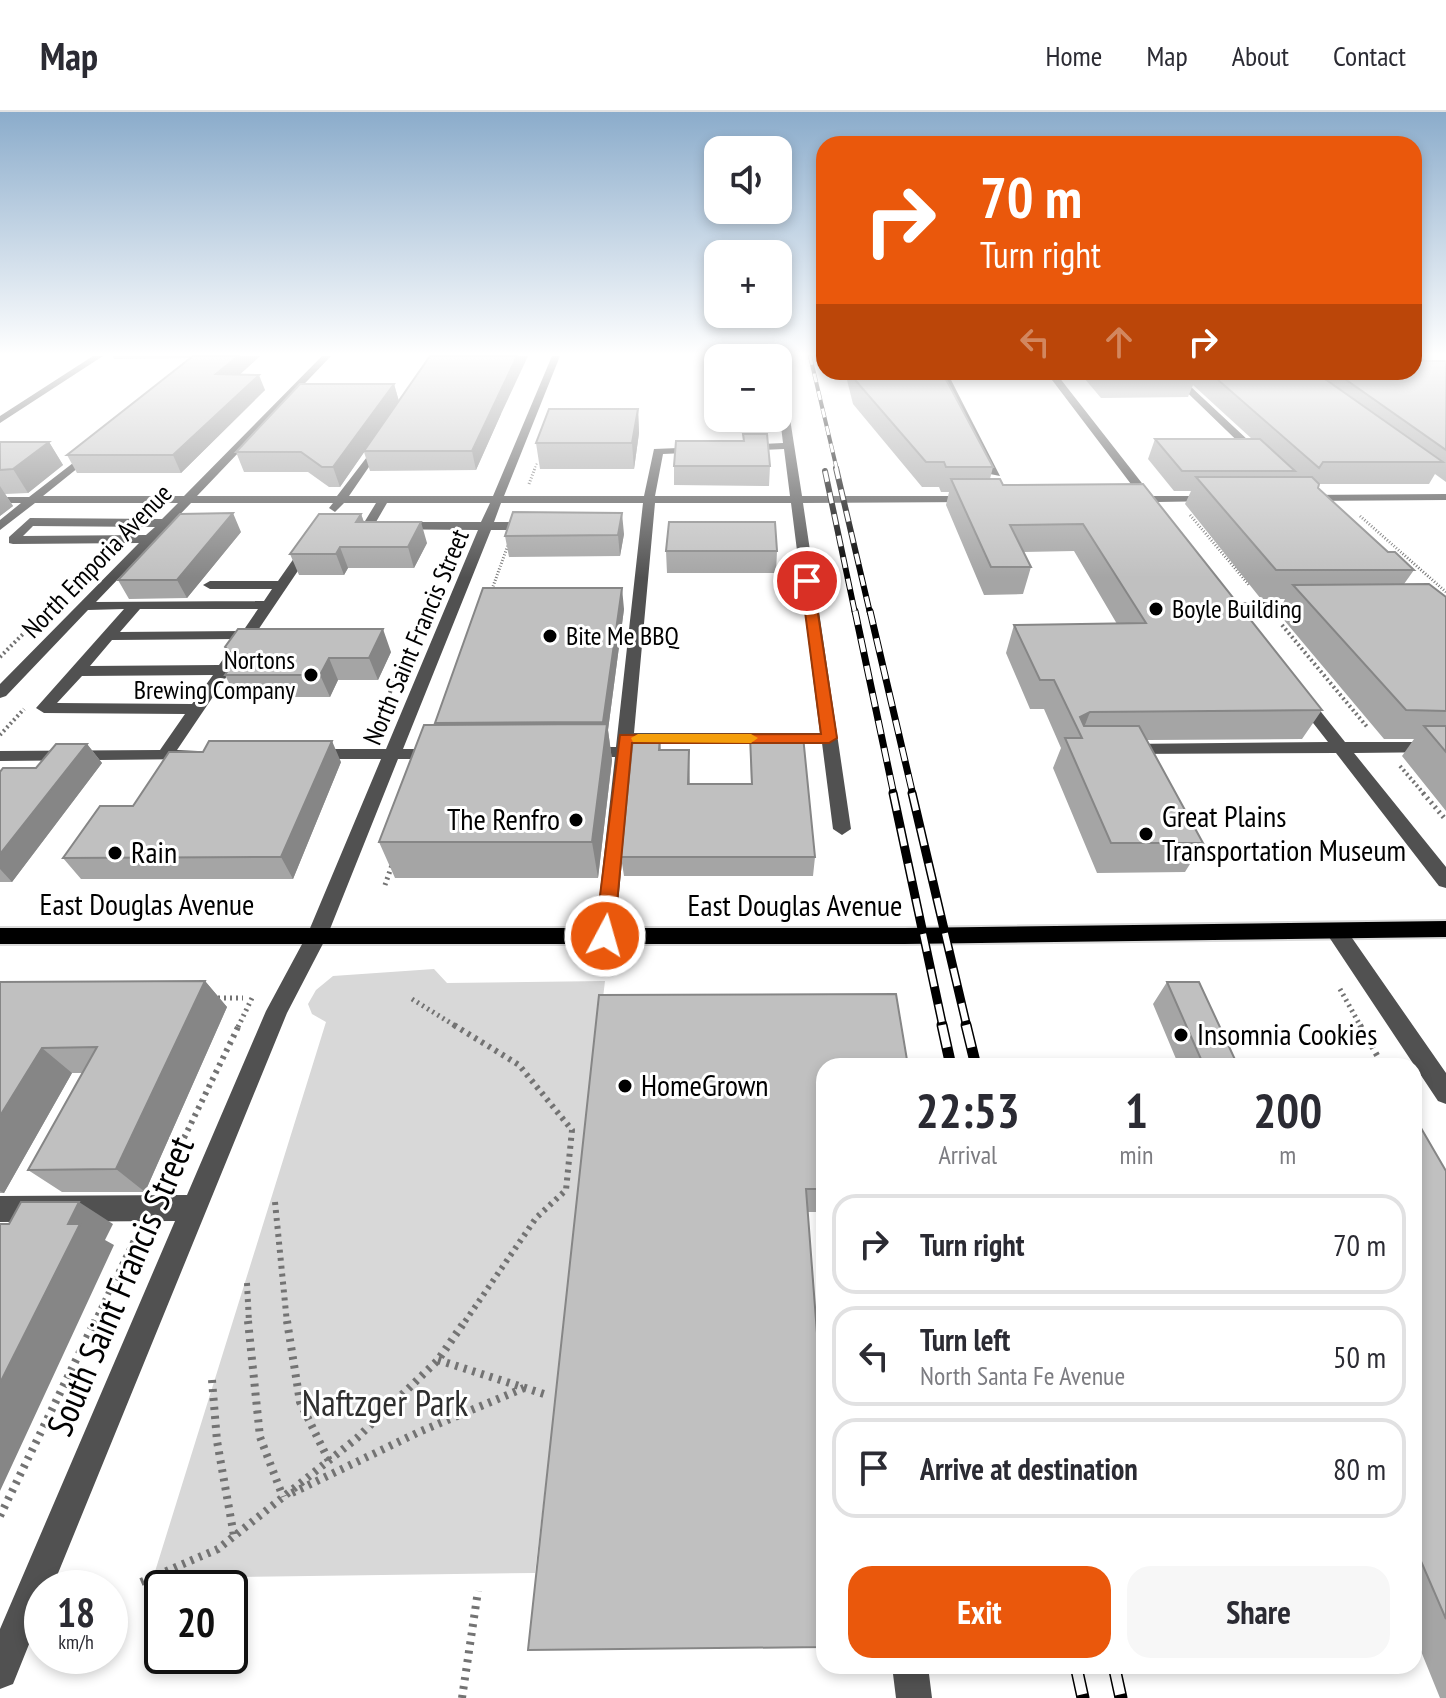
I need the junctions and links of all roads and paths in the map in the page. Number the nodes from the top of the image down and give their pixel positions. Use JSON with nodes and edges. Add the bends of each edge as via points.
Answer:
{"nodes":[{"id":1,"x":255,"y":430,"type":"edge"},
{"id":2,"x":389,"y":430,"type":"edge"},
{"id":3,"x":527,"y":430,"type":"edge"},
{"id":4,"x":973,"y":430,"type":"edge"},
{"id":5,"x":1095,"y":430,"type":"edge"},
{"id":6,"x":1232,"y":430,"type":"edge"},
{"id":7,"x":786,"y":432,"type":"edge"},
{"id":8,"x":104,"y":441,"type":"edge"},
{"id":9,"x":788,"y":446,"type":"junction"},
{"id":10,"x":735,"y":448,"type":"edge"},
{"id":11,"x":720,"y":449,"type":"edge"},
{"id":12,"x":1273,"y":469,"type":"edge"},
{"id":13,"x":996,"y":474,"type":"dead end"},
{"id":14,"x":1445,"y":492,"type":"edge"},
{"id":15,"x":1233,"y":498,"type":"edge"},
{"id":16,"x":187,"y":499,"type":"junction"},
{"id":17,"x":341,"y":499,"type":"junction"},
{"id":18,"x":384,"y":499,"type":"junction"},
{"id":19,"x":987,"y":499,"type":"edge"},
{"id":20,"x":1111,"y":499,"type":"edge"},
{"id":21,"x":1149,"y":499,"type":"junction"},
{"id":22,"x":0,"y":500,"type":"edge"},
{"id":23,"x":32,"y":500,"type":"junction"},
{"id":24,"x":54,"y":500,"type":"junction"},
{"id":25,"x":499,"y":500,"type":"junction"},
{"id":26,"x":580,"y":500,"type":"junction"},
{"id":27,"x":649,"y":500,"type":"junction"},
{"id":28,"x":795,"y":500,"type":"junction"},
{"id":29,"x":1183,"y":507,"type":"dead end"},
{"id":30,"x":1360,"y":515,"type":"dead end"},
{"id":31,"x":1322,"y":516,"type":"edge"},
{"id":32,"x":576,"y":517,"type":"edge"},
{"id":33,"x":30,"y":522,"type":"junction"},
{"id":34,"x":1167,"y":522,"type":"edge"},
{"id":35,"x":164,"y":523,"type":"junction"},
{"id":36,"x":0,"y":526,"type":"edge"},
{"id":37,"x":488,"y":526,"type":"junction"},
{"id":38,"x":515,"y":526,"type":"junction"},
{"id":39,"x":545,"y":526,"type":"edge"},
{"id":40,"x":149,"y":539,"type":"junction"},
{"id":41,"x":210,"y":585,"type":"dead end"},
{"id":42,"x":282,"y":585,"type":"junction"},
{"id":43,"x":1446,"y":592,"type":"edge"},
{"id":44,"x":489,"y":597,"type":"edge"},
{"id":45,"x":136,"y":605,"type":"junction"},
{"id":46,"x":269,"y":605,"type":"junction"},
{"id":47,"x":84,"y":606,"type":"junction"},
{"id":48,"x":1267,"y":606,"type":"junction"},
{"id":49,"x":1328,"y":606,"type":"edge"},
{"id":50,"x":1244,"y":623,"type":"edge"},
{"id":51,"x":247,"y":635,"type":"junction"},
{"id":52,"x":108,"y":636,"type":"junction"},
{"id":53,"x":223,"y":670,"type":"junction"},
{"id":54,"x":78,"y":671,"type":"junction"},
{"id":55,"x":1292,"y":685,"type":"edge"},
{"id":56,"x":0,"y":693,"type":"edge"},
{"id":57,"x":197,"y":709,"type":"junction"},
{"id":58,"x":829,"y":738,"type":"junction"},
{"id":59,"x":624,"y":745,"type":"junction"},
{"id":60,"x":1385,"y":747,"type":"junction"},
{"id":61,"x":1446,"y":747,"type":"edge"},
{"id":62,"x":1340,"y":748,"type":"junction"},
{"id":63,"x":1110,"y":749,"type":"edge"},
{"id":64,"x":464,"y":753,"type":"edge"},
{"id":65,"x":560,"y":753,"type":"edge"},
{"id":66,"x":288,"y":754,"type":"edge"},
{"id":67,"x":393,"y":754,"type":"junction"},
{"id":68,"x":165,"y":755,"type":"junction"},
{"id":69,"x":211,"y":755,"type":"edge"},
{"id":70,"x":0,"y":756,"type":"edge"},
{"id":71,"x":1446,"y":820,"type":"edge"},
{"id":72,"x":842,"y":829,"type":"dead end"},
{"id":73,"x":396,"y":856,"type":"edge"},
{"id":74,"x":1446,"y":881,"type":"edge"},
{"id":75,"x":385,"y":885,"type":"dead end"},
{"id":76,"x":1446,"y":929,"type":"edge"},
{"id":77,"x":1336,"y":931,"type":"junction"},
{"id":78,"x":318,"y":934,"type":"junction"},
{"id":79,"x":0,"y":936,"type":"edge"},
{"id":80,"x":605,"y":936,"type":"junction"},
{"id":81,"x":1340,"y":989,"type":"dead end"},
{"id":82,"x":196,"y":998,"type":"edge"},
{"id":83,"x":412,"y":999,"type":"dead end"},
{"id":84,"x":1379,"y":1058,"type":"edge"},
{"id":85,"x":1446,"y":1093,"type":"edge"},
{"id":86,"x":275,"y":1202,"type":"dead end"},
{"id":87,"x":149,"y":1208,"type":"junction"},
{"id":88,"x":194,"y":1208,"type":"junction"},
{"id":89,"x":0,"y":1209,"type":"edge"},
{"id":90,"x":247,"y":1283,"type":"dead end"},
{"id":91,"x":438,"y":1360,"type":"junction"},
{"id":92,"x":212,"y":1380,"type":"dead end"},
{"id":93,"x":524,"y":1388,"type":"junction"},
{"id":94,"x":544,"y":1394,"type":"dead end"},
{"id":95,"x":329,"y":1461,"type":"junction"},
{"id":96,"x":283,"y":1498,"type":"junction"},
{"id":97,"x":0,"y":1516,"type":"edge"},
{"id":98,"x":234,"y":1536,"type":"junction"},
{"id":99,"x":141,"y":1582,"type":"dead end"},
{"id":100,"x":478,"y":1591,"type":"dead end"},
{"id":101,"x":0,"y":1671,"type":"edge"},
{"id":102,"x":911,"y":1674,"type":"edge"},
{"id":103,"x":462,"y":1698,"type":"edge"},
{"id":104,"x":914,"y":1698,"type":"edge"}],
"edges":[{"from":1,"to":16,"type":"street","name":"North Emporia Avenue"},
{"from":2,"to":17,"type":"street"},
{"from":3,"to":25,"type":"street","name":"North Saint Francis Street"},
{"from":4,"to":13,"type":"street"},
{"from":5,"to":21,"type":"street"},
{"from":6,"to":12,"type":"street"},
{"from":7,"to":9,"type":"street"},
{"from":8,"to":23,"type":"street"},
{"from":9,"to":10,"type":"street"},
{"from":9,"to":28,"type":"street"},
{"from":11,"to":27,"type":"street","via":[[658,451]]},
{"from":14,"to":31,"type":"street","via":[[1295,494]]},
{"from":15,"to":21,"type":"street"},
{"from":16,"to":17,"type":"street"},
{"from":16,"to":24,"type":"street"},
{"from":16,"to":35,"type":"street","name":"North Emporia Avenue"},
{"from":17,"to":18,"type":"street"},
{"from":17,"to":42,"type":"street"},
{"from":18,"to":25,"type":"street"},
{"from":18,"to":37,"type":"street","via":[[368,526]]},
{"from":19,"to":28,"type":"street"},
{"from":20,"to":21,"type":"street"},
{"from":21,"to":34,"type":"street"},
{"from":22,"to":23,"type":"street"},
{"from":23,"to":24,"type":"street"},
{"from":23,"to":36,"type":"street"},
{"from":24,"to":33,"type":"street"},
{"from":25,"to":26,"type":"street"},
{"from":25,"to":37,"type":"street","name":"North Saint Francis Street"},
{"from":26,"to":27,"type":"street"},
{"from":26,"to":32,"type":"street"},
{"from":27,"to":28,"type":"street"},
{"from":27,"to":59,"type":"street","via":[[639,527]]},
{"from":28,"to":58,"type":"street"},
{"from":29,"to":48,"type":"path"},
{"from":30,"to":43,"type":"path"},
{"from":33,"to":35,"type":"street"},
{"from":33,"to":40,"type":"street","via":[[13,540]]},
{"from":35,"to":40,"type":"street","name":"North Emporia Avenue"},
{"from":37,"to":38,"type":"street"},
{"from":37,"to":67,"type":"street","name":"North Saint Francis Street"},
{"from":38,"to":39,"type":"street"},
{"from":38,"to":44,"type":"path"},
{"from":40,"to":47,"type":"street","name":"North Emporia Avenue"},
{"from":41,"to":42,"type":"street"},
{"from":42,"to":46,"type":"street"},
{"from":45,"to":46,"type":"street"},
{"from":45,"to":47,"type":"street"},
{"from":45,"to":52,"type":"street"},
{"from":46,"to":51,"type":"street"},
{"from":47,"to":56,"type":"street","name":"North Emporia Avenue"},
{"from":48,"to":49,"type":"street"},
{"from":48,"to":50,"type":"street","via":[[1228,602]]},
{"from":48,"to":60,"type":"path"},
{"from":51,"to":52,"type":"street"},
{"from":51,"to":53,"type":"street"},
{"from":52,"to":54,"type":"street"},
{"from":53,"to":54,"type":"street"},
{"from":53,"to":57,"type":"street"},
{"from":54,"to":57,"type":"street","via":[[44,708]]},
{"from":55,"to":62,"type":"street"},
{"from":57,"to":68,"type":"street"},
{"from":58,"to":59,"type":"street"},
{"from":58,"to":72,"type":"street"},
{"from":59,"to":65,"type":"street"},
{"from":59,"to":80,"type":"street"},
{"from":60,"to":61,"type":"street"},
{"from":60,"to":62,"type":"street"},
{"from":60,"to":71,"type":"path"},
{"from":62,"to":63,"type":"street"},
{"from":62,"to":74,"type":"street"},
{"from":64,"to":67,"type":"street"},
{"from":66,"to":67,"type":"street"},
{"from":67,"to":78,"type":"street","name":"North Saint Francis Street"},
{"from":68,"to":69,"type":"street"},
{"from":68,"to":70,"type":"street"},
{"from":73,"to":75,"type":"path"},
{"from":76,"to":77,"type":"main road","name":"East Douglas Avenue"},
{"from":77,"to":80,"type":"main road","name":"East Douglas Avenue"},
{"from":77,"to":85,"type":"street"},
{"from":78,"to":79,"type":"main road","name":"East Douglas Avenue"},
{"from":78,"to":80,"type":"main road","name":"East Douglas Avenue"},
{"from":78,"to":88,"type":"street","name":"South Saint Francis Street","via":[[277,1011]]},
{"from":81,"to":84,"type":"path"},
{"from":82,"to":87,"type":"path","via":[[247,998]]},
{"from":83,"to":91,"type":"path","via":[[519,1065],[572,1130],[566,1190],[536,1218]]},
{"from":86,"to":95,"type":"path","via":[[300,1402]]},
{"from":87,"to":88,"type":"street"},
{"from":87,"to":89,"type":"street"},
{"from":87,"to":97,"type":"path"},
{"from":88,"to":101,"type":"street","name":"South Saint Francis Street"},
{"from":90,"to":96,"type":"path","via":[[260,1437]]},
{"from":91,"to":93,"type":"path"},
{"from":91,"to":95,"type":"path"},
{"from":92,"to":98,"type":"path"},
{"from":93,"to":94,"type":"path"},
{"from":93,"to":96,"type":"path"},
{"from":95,"to":96,"type":"path"},
{"from":96,"to":98,"type":"path"},
{"from":98,"to":99,"type":"path","via":[[218,1549]]},
{"from":100,"to":103,"type":"path"},
{"from":102,"to":104,"type":"street"}]}
